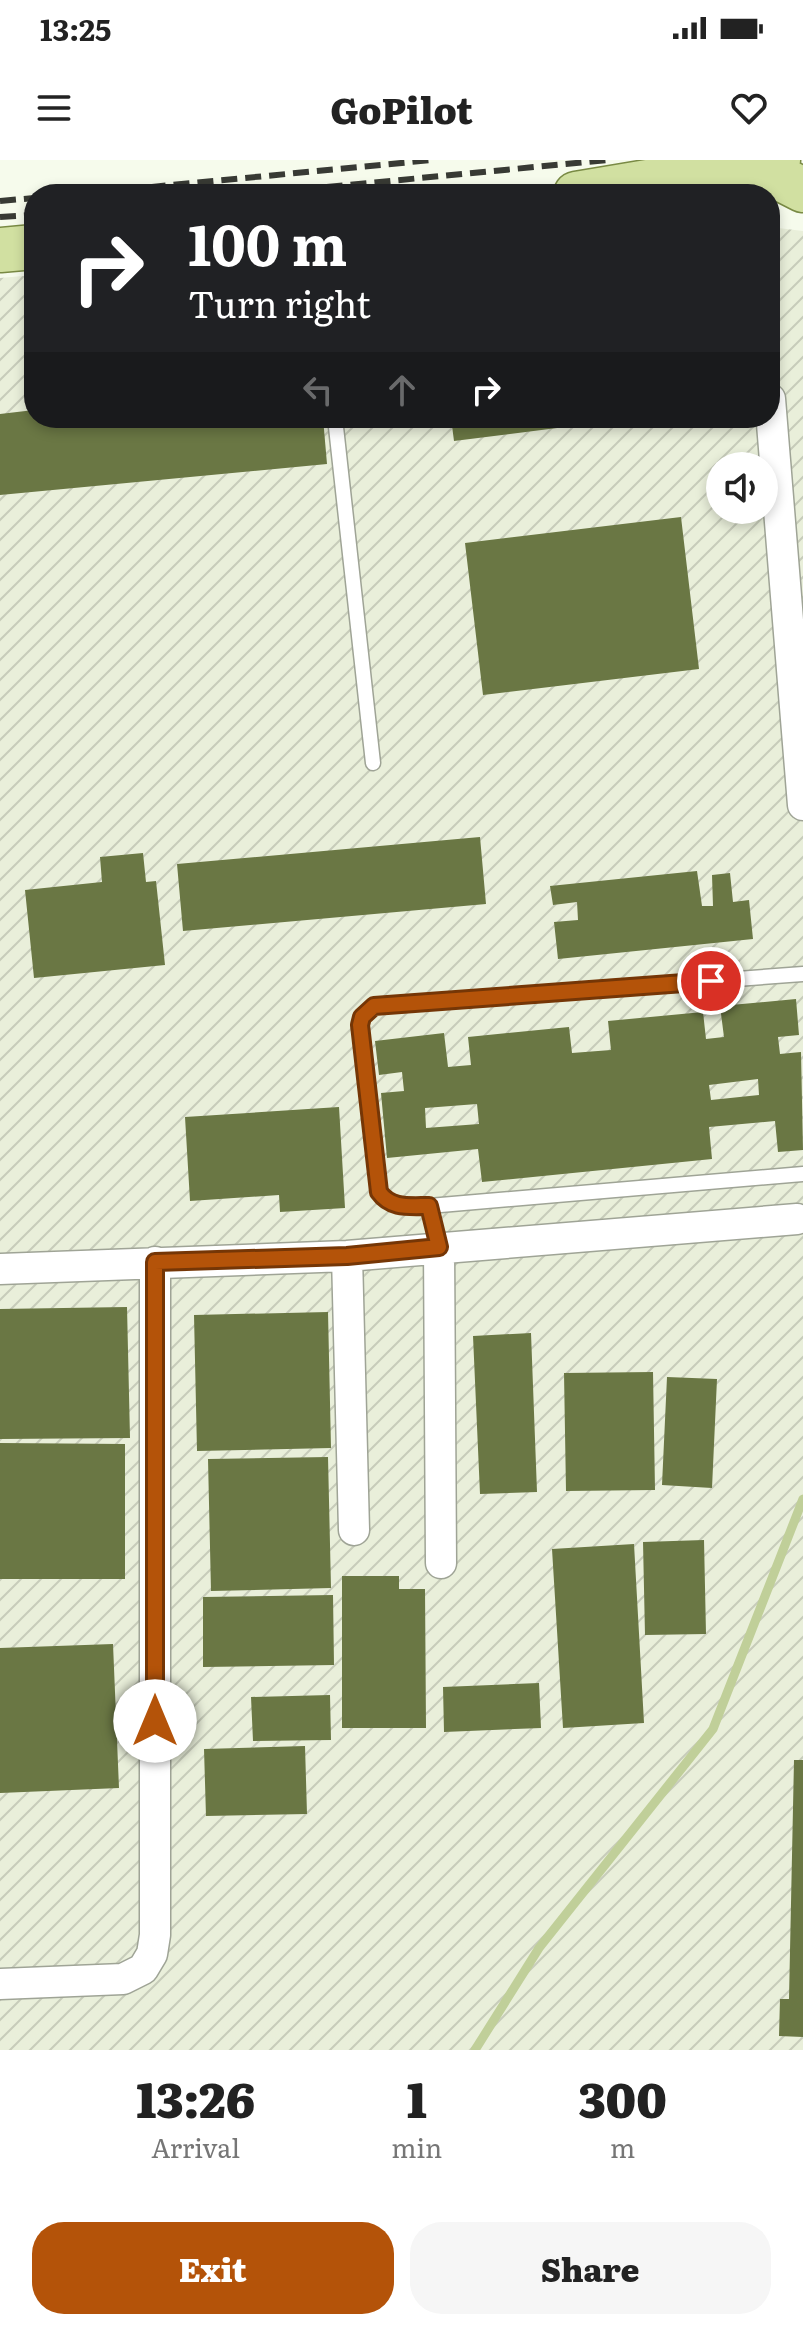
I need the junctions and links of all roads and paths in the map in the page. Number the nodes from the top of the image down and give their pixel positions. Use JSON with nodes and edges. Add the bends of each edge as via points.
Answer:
{"nodes":[{"id":1,"x":757,"y":171,"type":"edge"},
{"id":2,"x":655,"y":184,"type":"edge"},
{"id":3,"x":803,"y":190,"type":"edge"},
{"id":4,"x":24,"y":248,"type":"edge"},
{"id":5,"x":0,"y":250,"type":"edge"},
{"id":6,"x":336,"y":428,"type":"edge"},
{"id":7,"x":772,"y":428,"type":"edge"},
{"id":8,"x":373,"y":763,"type":"dead end"},
{"id":9,"x":803,"y":805,"type":"edge"},
{"id":10,"x":803,"y":974,"type":"edge"},
{"id":11,"x":803,"y":1174,"type":"edge"},
{"id":12,"x":429,"y":1206,"type":"junction"},
{"id":13,"x":797,"y":1219,"type":"dead end"},
{"id":14,"x":439,"y":1247,"type":"junction"},
{"id":15,"x":347,"y":1256,"type":"junction"},
{"id":16,"x":155,"y":1262,"type":"junction"},
{"id":17,"x":0,"y":1269,"type":"edge"},
{"id":18,"x":354,"y":1530,"type":"dead end"},
{"id":19,"x":441,"y":1563,"type":"dead end"},
{"id":20,"x":0,"y":1984,"type":"edge"}],
"edges":[{"from":1,"to":2,"type":"main road"},
{"from":1,"to":3,"type":"main road"},
{"from":4,"to":5,"type":"main road"},
{"from":6,"to":8,"type":"lane"},
{"from":7,"to":9,"type":"street"},
{"from":10,"to":12,"type":"lane","via":[[374,1006],[360,1025],[379,1192],[397,1206]]},
{"from":11,"to":12,"type":"lane"},
{"from":12,"to":14,"type":"lane"},
{"from":13,"to":14,"type":"street"},
{"from":14,"to":15,"type":"street"},
{"from":14,"to":19,"type":"street"},
{"from":15,"to":16,"type":"street"},
{"from":15,"to":18,"type":"street"},
{"from":16,"to":17,"type":"street"},
{"from":16,"to":20,"type":"street","via":[[152,1954],[143,1969],[123,1979]]}]}
